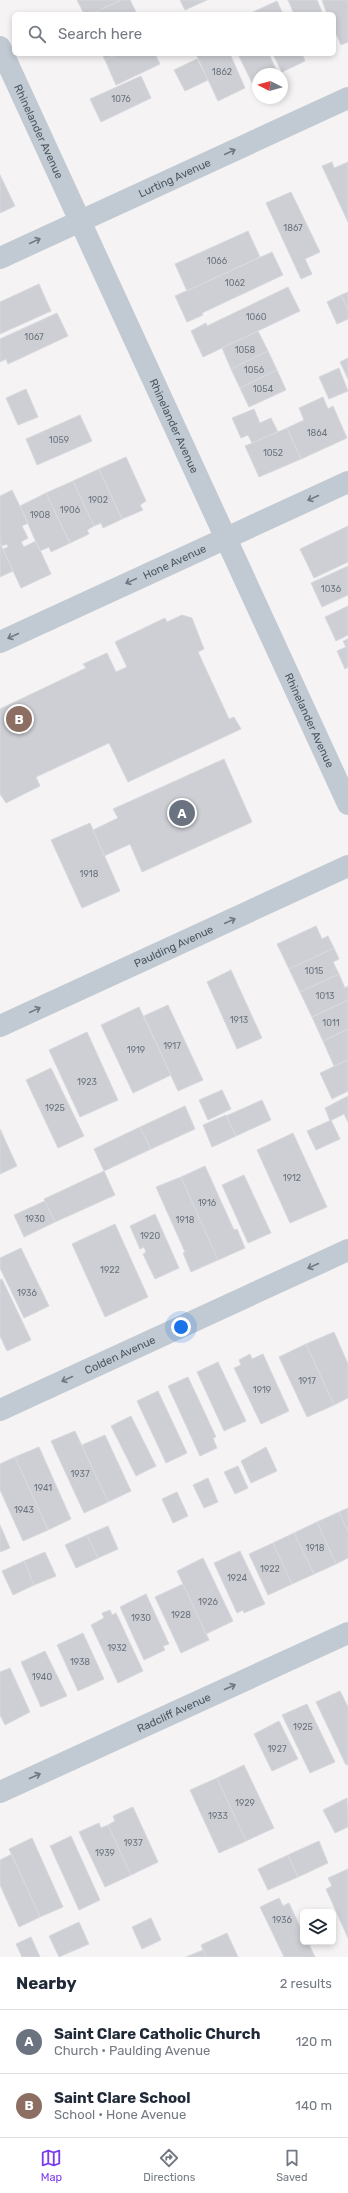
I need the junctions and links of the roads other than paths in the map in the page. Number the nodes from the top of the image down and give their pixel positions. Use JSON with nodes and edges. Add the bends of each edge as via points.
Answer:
{"nodes":[{"id":1,"x":0,"y":47,"type":"edge"},
{"id":2,"x":348,"y":98,"type":"edge"},
{"id":3,"x":80,"y":221,"type":"junction"},
{"id":4,"x":0,"y":258,"type":"edge"},
{"id":5,"x":348,"y":482,"type":"edge"},
{"id":6,"x":226,"y":538,"type":"junction"},
{"id":7,"x":0,"y":642,"type":"edge"},
{"id":8,"x":348,"y":804,"type":"edge"},
{"id":9,"x":348,"y":866,"type":"edge"},
{"id":10,"x":0,"y":1026,"type":"edge"},
{"id":11,"x":348,"y":1250,"type":"edge"},
{"id":12,"x":0,"y":1410,"type":"edge"},
{"id":13,"x":348,"y":1633,"type":"edge"},
{"id":14,"x":0,"y":1792,"type":"edge"}],
"edges":[{"from":1,"to":3,"type":"street","name":"Rhinelander Avenue"},
{"from":3,"to":2,"type":"street","name":"Lurting Avenue","one_way":true},
{"from":4,"to":3,"type":"street","name":"Lurting Avenue","one_way":true},
{"from":3,"to":6,"type":"street","name":"Rhinelander Avenue"},
{"from":5,"to":6,"type":"street","name":"Hone Avenue","one_way":true},
{"from":6,"to":7,"type":"street","name":"Hone Avenue","one_way":true},
{"from":6,"to":8,"type":"street","name":"Rhinelander Avenue"},
{"from":10,"to":9,"type":"street","name":"Paulding Avenue","one_way":true},
{"from":11,"to":12,"type":"street","name":"Colden Avenue","one_way":true},
{"from":14,"to":13,"type":"street","name":"Radcliff Avenue","one_way":true}]}
